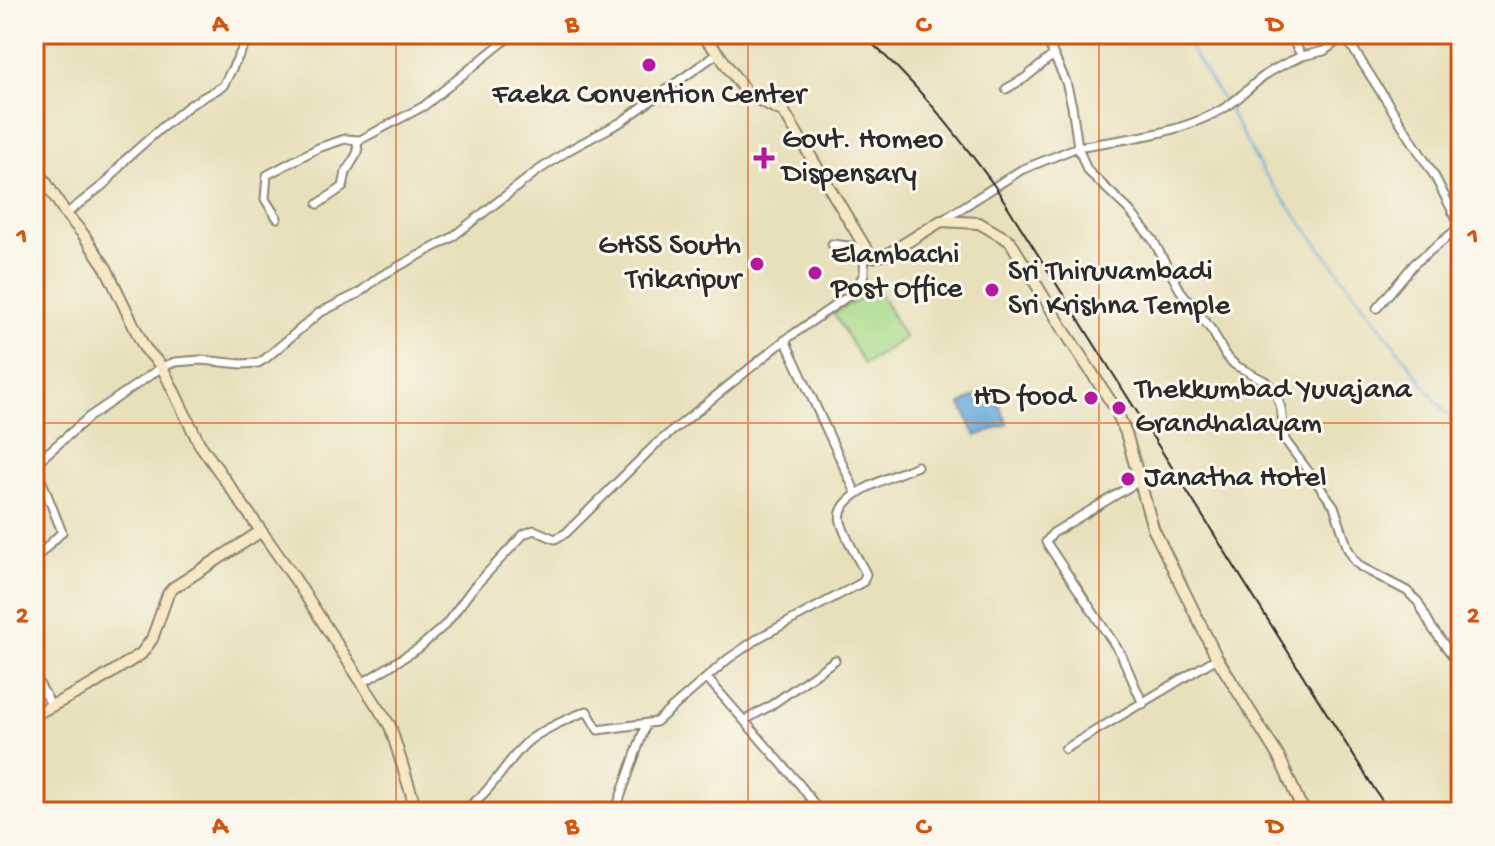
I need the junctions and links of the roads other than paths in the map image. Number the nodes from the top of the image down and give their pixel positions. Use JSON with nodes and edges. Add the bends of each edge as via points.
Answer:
{"nodes":[{"id":1,"x":250,"y":34,"type":"edge"},
{"id":2,"x":513,"y":34,"type":"edge"},
{"id":3,"x":701,"y":34,"type":"edge"},
{"id":4,"x":1064,"y":34,"type":"edge"},
{"id":5,"x":1289,"y":34,"type":"edge"},
{"id":6,"x":1346,"y":35,"type":"edge"},
{"id":7,"x":718,"y":53,"type":"junction"},
{"id":8,"x":1052,"y":56,"type":"junction"},
{"id":9,"x":1302,"y":56,"type":"junction"},
{"id":10,"x":1006,"y":89,"type":"dead end"},
{"id":11,"x":360,"y":140,"type":"junction"},
{"id":12,"x":1078,"y":147,"type":"junction"},
{"id":13,"x":34,"y":164,"type":"edge"},
{"id":14,"x":318,"y":204,"type":"dead end"},
{"id":15,"x":66,"y":214,"type":"junction"},
{"id":16,"x":277,"y":218,"type":"dead end"},
{"id":17,"x":941,"y":221,"type":"junction"},
{"id":18,"x":1461,"y":226,"type":"edge"},
{"id":19,"x":832,"y":244,"type":"dead end"},
{"id":20,"x":865,"y":248,"type":"junction"},
{"id":21,"x":1377,"y":308,"type":"dead end"},
{"id":22,"x":785,"y":340,"type":"junction"},
{"id":23,"x":162,"y":367,"type":"junction"},
{"id":24,"x":917,"y":466,"type":"dead end"},
{"id":25,"x":1139,"y":481,"type":"junction"},
{"id":26,"x":856,"y":493,"type":"junction"},
{"id":27,"x":260,"y":532,"type":"junction"},
{"id":28,"x":34,"y":560,"type":"edge"},
{"id":29,"x":1217,"y":658,"type":"junction"},
{"id":30,"x":835,"y":660,"type":"dead end"},
{"id":31,"x":1461,"y":667,"type":"edge"},
{"id":32,"x":34,"y":675,"type":"edge"},
{"id":33,"x":707,"y":678,"type":"junction"},
{"id":34,"x":364,"y":682,"type":"junction"},
{"id":35,"x":1143,"y":704,"type":"junction"},
{"id":36,"x":52,"y":706,"type":"junction"},
{"id":37,"x":34,"y":715,"type":"edge"},
{"id":38,"x":745,"y":720,"type":"junction"},
{"id":39,"x":646,"y":724,"type":"junction"},
{"id":40,"x":1065,"y":749,"type":"dead end"},
{"id":41,"x":417,"y":812,"type":"edge"},
{"id":42,"x":459,"y":812,"type":"edge"},
{"id":43,"x":615,"y":812,"type":"edge"},
{"id":44,"x":820,"y":812,"type":"edge"},
{"id":45,"x":1306,"y":812,"type":"edge"}],
"edges":[{"from":1,"to":15,"type":"street","via":[[223,86],[160,129]]},
{"from":2,"to":11,"type":"street","via":[[424,106]]},
{"from":3,"to":7,"type":"main road"},
{"from":4,"to":8,"type":"street","via":[[1053,43]]},
{"from":5,"to":9,"type":"street"},
{"from":6,"to":9,"type":"street","via":[[1324,51]]},
{"from":6,"to":18,"type":"street"},
{"from":7,"to":20,"type":"main road","via":[[747,94],[784,112]]},
{"from":7,"to":23,"type":"street","via":[[621,122],[536,172],[451,238],[319,313],[258,363],[201,360]]},
{"from":8,"to":10,"type":"street"},
{"from":8,"to":12,"type":"street","via":[[1069,94]]},
{"from":9,"to":12,"type":"street","via":[[1264,76],[1221,110],[1184,127]]},
{"from":11,"to":14,"type":"street","via":[[343,187]]},
{"from":11,"to":16,"type":"street","via":[[318,148],[267,175],[265,199]]},
{"from":12,"to":17,"type":"street","via":[[1021,170]]},
{"from":12,"to":31,"type":"street","via":[[1087,170],[1153,240],[1225,355],[1275,391],[1285,440],[1334,506],[1355,561],[1418,602]]},
{"from":13,"to":15,"type":"main road"},
{"from":15,"to":23,"type":"main road","via":[[106,268],[144,347]]},
{"from":17,"to":20,"type":"main road","via":[[878,258]]},
{"from":17,"to":25,"type":"main road","via":[[979,223],[1010,241],[1115,408]]},
{"from":18,"to":21,"type":"street","via":[[1415,263]]},
{"from":19,"to":20,"type":"street"},
{"from":20,"to":22,"type":"street","via":[[864,274],[854,292]]},
{"from":22,"to":26,"type":"street"},
{"from":22,"to":34,"type":"street","via":[[655,445],[566,533],[555,539],[534,530],[524,534],[446,624],[419,648]]},
{"from":23,"to":27,"type":"main road","via":[[199,443]]},
{"from":23,"to":28,"type":"street","via":[[89,417],[35,464],[62,532]]},
{"from":24,"to":26,"type":"street"},
{"from":25,"to":29,"type":"main road","via":[[1153,528]]},
{"from":25,"to":35,"type":"street","via":[[1046,542],[1121,654]]},
{"from":26,"to":33,"type":"street","via":[[840,520],[866,574],[863,582],[760,637]]},
{"from":27,"to":34,"type":"main road"},
{"from":27,"to":36,"type":"main road","via":[[173,588],[141,654]]},
{"from":29,"to":35,"type":"street"},
{"from":29,"to":45,"type":"main road","via":[[1280,759]]},
{"from":30,"to":38,"type":"street"},
{"from":32,"to":36,"type":"street"},
{"from":33,"to":38,"type":"street"},
{"from":33,"to":39,"type":"street","via":[[656,722]]},
{"from":34,"to":41,"type":"main road","via":[[390,726]]},
{"from":35,"to":40,"type":"street"},
{"from":36,"to":37,"type":"main road"},
{"from":38,"to":44,"type":"street"},
{"from":39,"to":42,"type":"street","via":[[598,730],[590,714],[583,712],[527,743],[500,777]]},
{"from":39,"to":43,"type":"street"}]}
